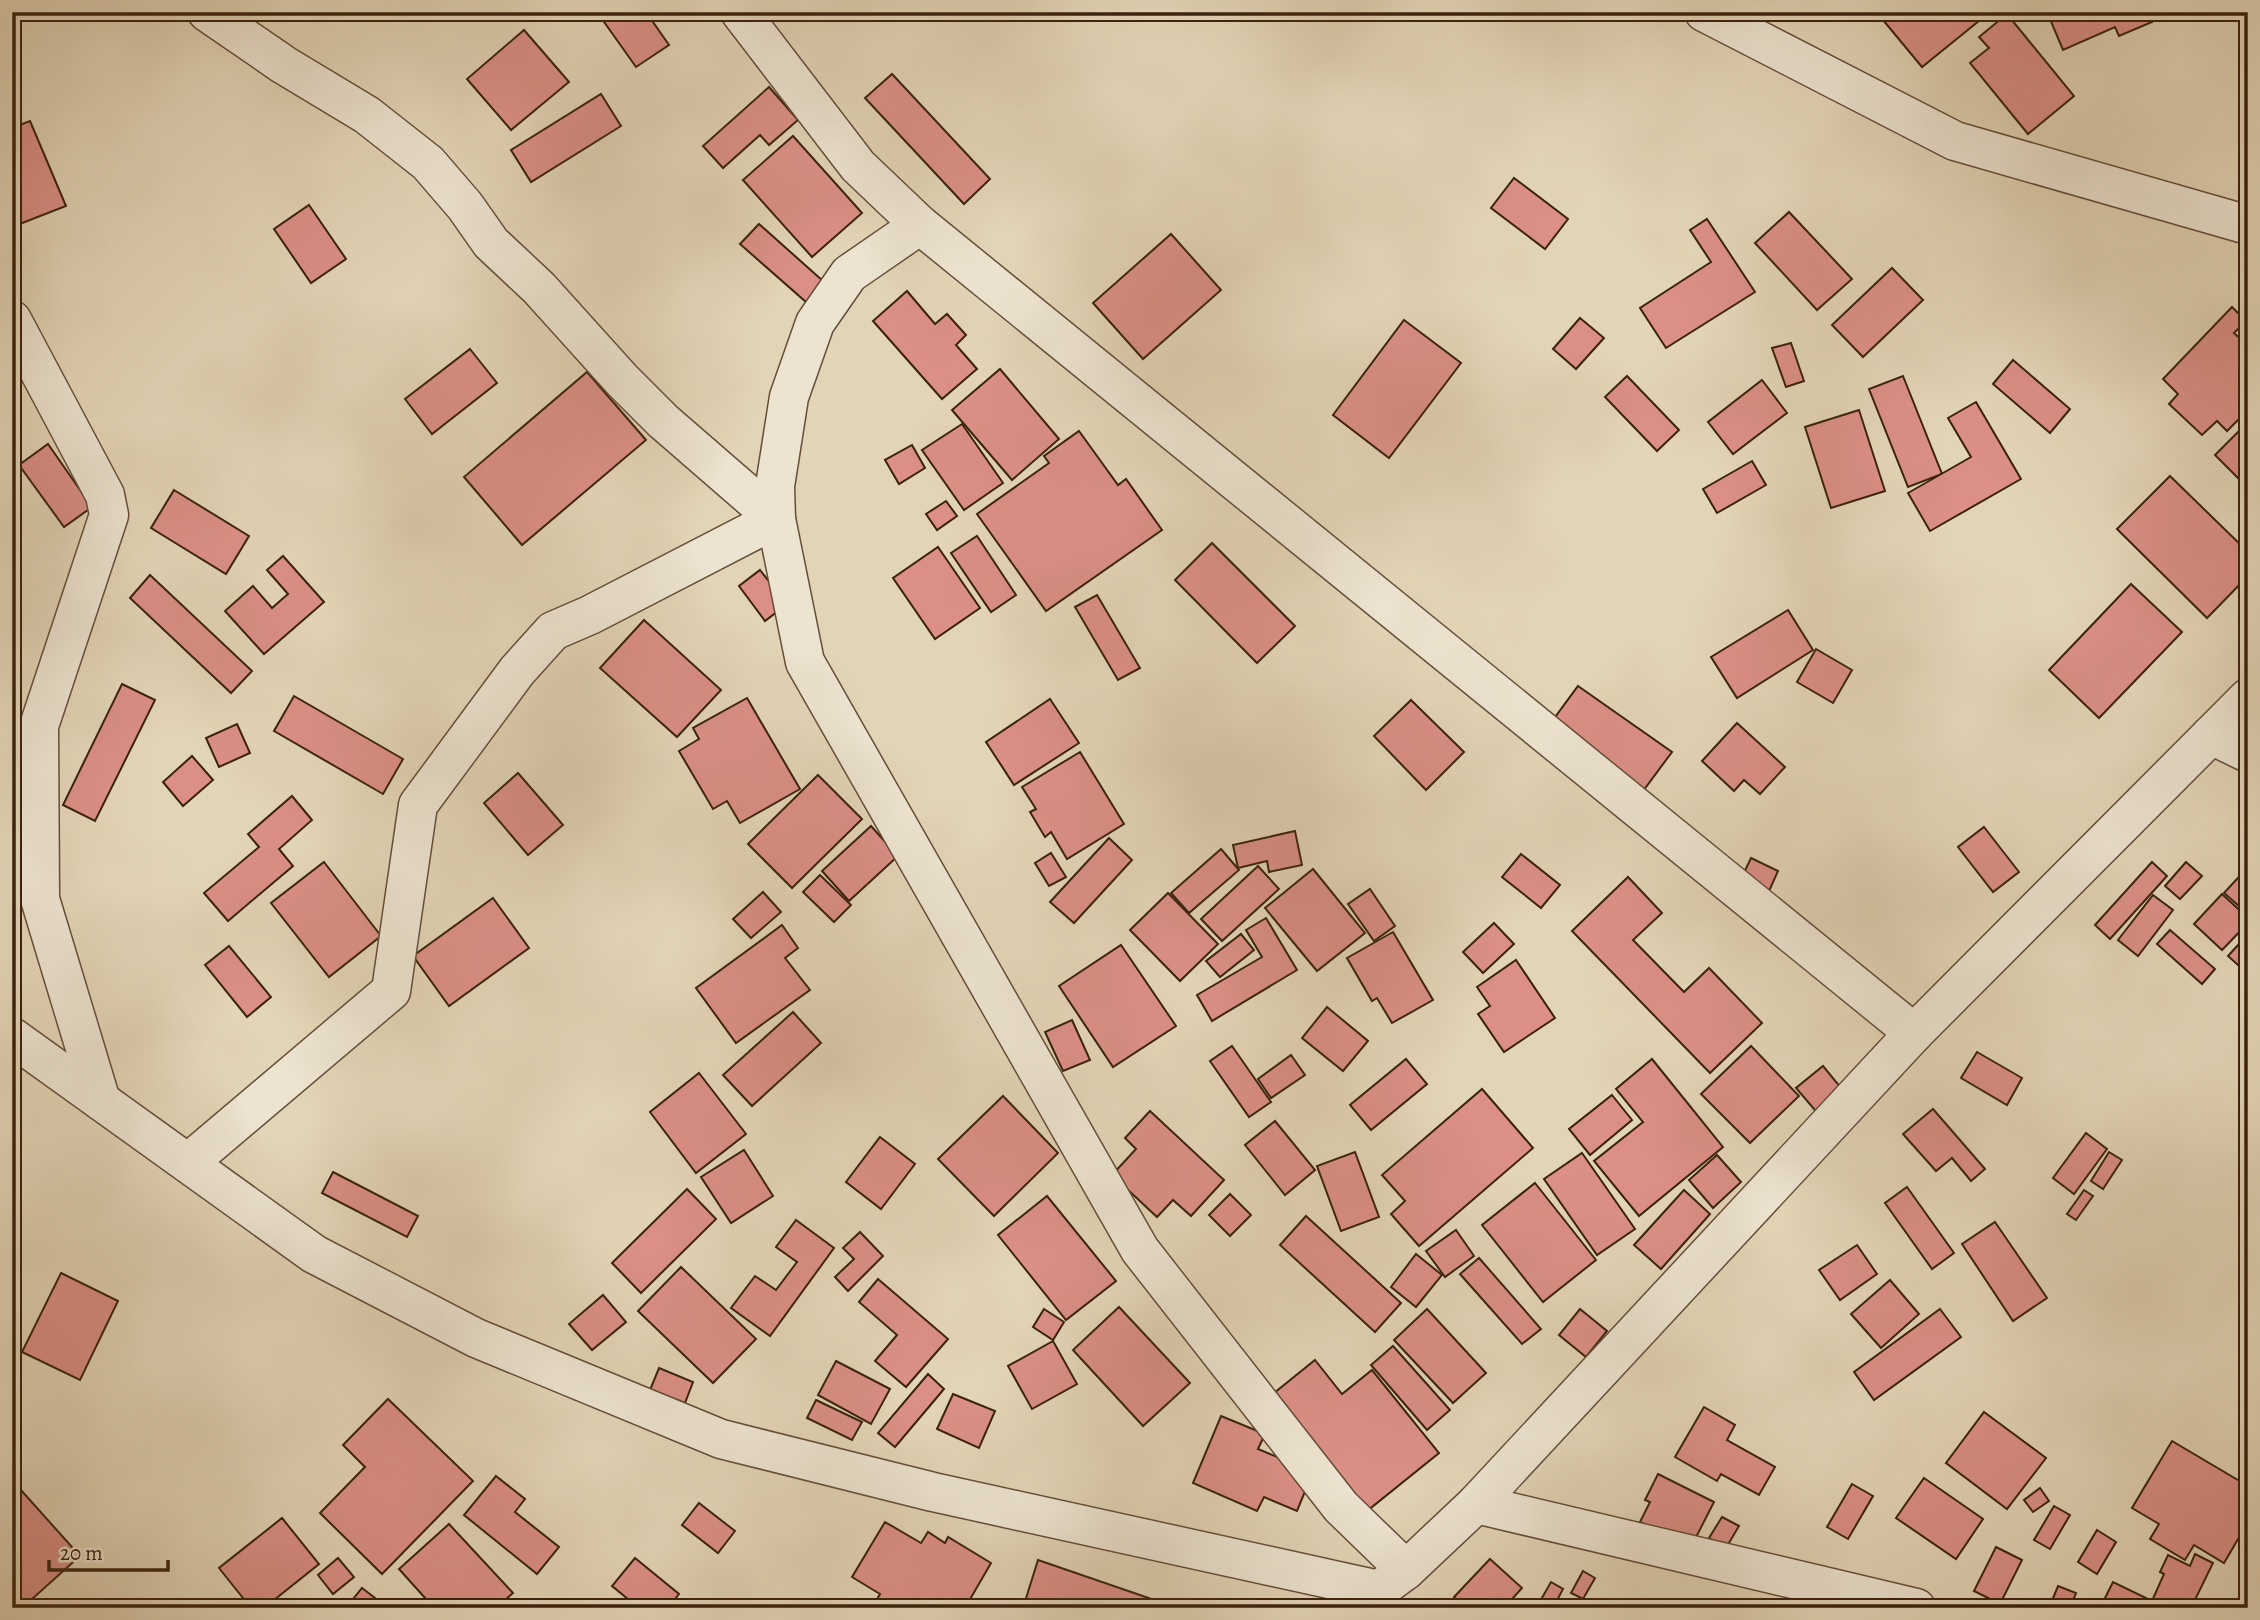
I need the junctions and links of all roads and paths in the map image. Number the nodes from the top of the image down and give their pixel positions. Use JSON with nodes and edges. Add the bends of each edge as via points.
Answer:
{"nodes":[{"id":1,"x":207,"y":12,"type":"edge"},
{"id":2,"x":740,"y":12,"type":"edge"},
{"id":3,"x":1703,"y":12,"type":"edge"},
{"id":4,"x":920,"y":225,"type":"junction"},
{"id":5,"x":2248,"y":225,"type":"edge"},
{"id":6,"x":12,"y":320,"type":"edge"},
{"id":7,"x":776,"y":519,"type":"junction"},
{"id":8,"x":2248,"y":698,"type":"edge"},
{"id":9,"x":2211,"y":735,"type":"junction"},
{"id":10,"x":2248,"y":753,"type":"edge"},
{"id":11,"x":1914,"y":1034,"type":"junction"},
{"id":12,"x":12,"y":1037,"type":"edge"},
{"id":13,"x":101,"y":1101,"type":"junction"},
{"id":14,"x":188,"y":1163,"type":"junction"},
{"id":15,"x":1476,"y":1504,"type":"junction"},
{"id":16,"x":1382,"y":1589,"type":"edge"},
{"id":17,"x":1916,"y":1608,"type":"edge"}],
"edges":[{"from":1,"to":7,"type":"street","via":[[367,115],[428,163],[491,243],[539,288],[622,380]]},
{"from":2,"to":4,"type":"street","via":[[858,166]]},
{"from":3,"to":5,"type":"street","via":[[1955,141]]},
{"from":4,"to":7,"type":"street","via":[[849,274],[816,323],[789,397],[775,486]]},
{"from":4,"to":11,"type":"street"},
{"from":6,"to":13,"type":"street","via":[[105,495],[109,515],[39,726],[40,899]]},
{"from":7,"to":14,"type":"street","via":[[553,631],[517,671],[418,805],[391,991]]},
{"from":7,"to":16,"type":"street","via":[[805,662],[1140,1250],[1340,1507]]},
{"from":8,"to":9,"type":"street"},
{"from":9,"to":10,"type":"street"},
{"from":9,"to":11,"type":"street"},
{"from":11,"to":15,"type":"street"},
{"from":12,"to":13,"type":"street"},
{"from":13,"to":14,"type":"street"},
{"from":14,"to":16,"type":"street","via":[[314,1254],[475,1338],[721,1439],[933,1492]]},
{"from":15,"to":16,"type":"street"},
{"from":15,"to":17,"type":"street"}]}
